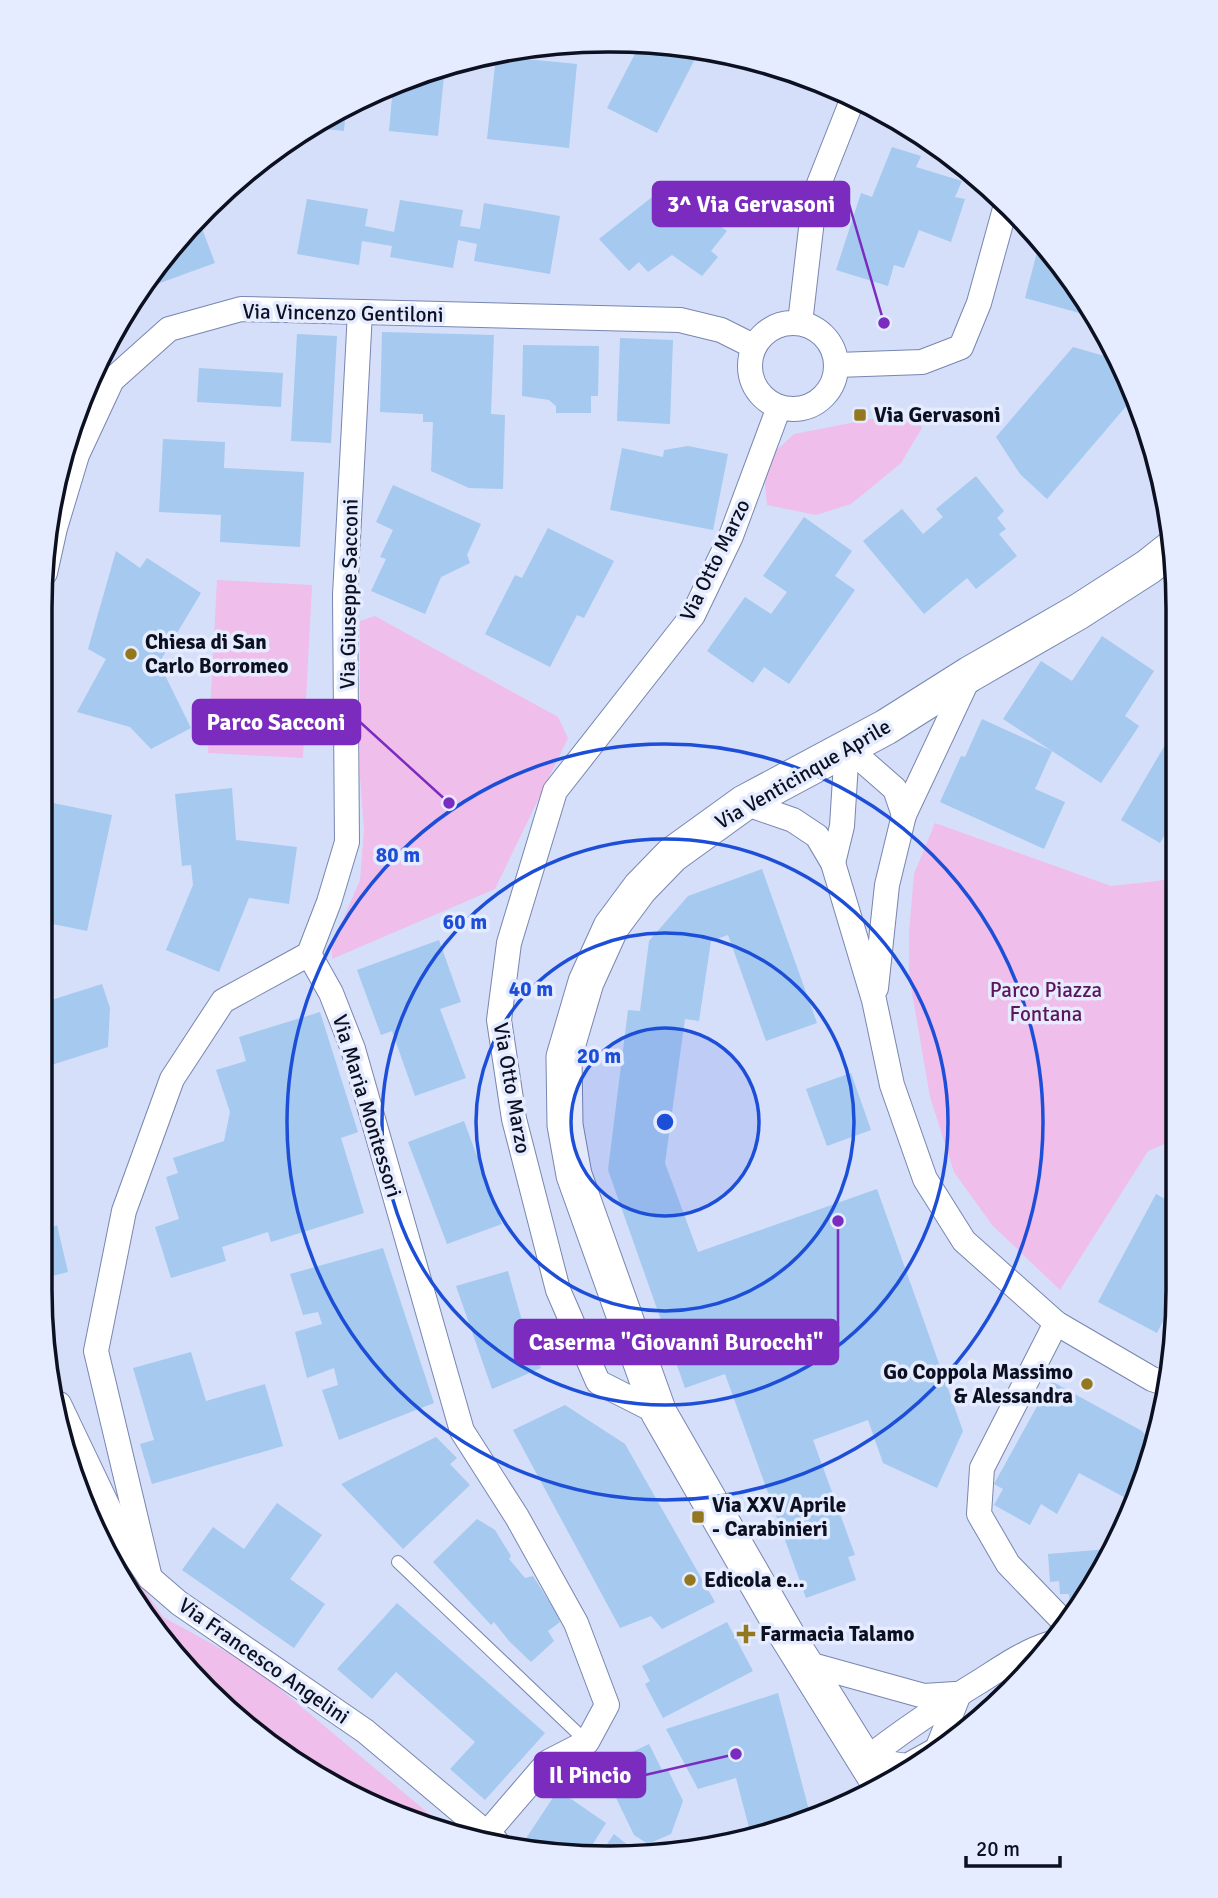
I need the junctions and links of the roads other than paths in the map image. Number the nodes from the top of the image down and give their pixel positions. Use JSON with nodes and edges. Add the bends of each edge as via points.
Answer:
{"nodes":[{"id":1,"x":849,"y":107,"type":"edge"},
{"id":2,"x":1003,"y":215,"type":"edge"},
{"id":3,"x":360,"y":312,"type":"junction"},
{"id":4,"x":800,"y":323,"type":"junction"},
{"id":5,"x":753,"y":346,"type":"junction"},
{"id":6,"x":837,"y":365,"type":"junction"},
{"id":7,"x":779,"y":407,"type":"junction"},
{"id":8,"x":62,"y":503,"type":"edge"},
{"id":9,"x":1163,"y":555,"type":"edge"},
{"id":10,"x":970,"y":674,"type":"junction"},
{"id":11,"x":848,"y":747,"type":"junction"},
{"id":12,"x":744,"y":803,"type":"junction"},
{"id":13,"x":904,"y":816,"type":"junction"},
{"id":14,"x":833,"y":863,"type":"junction"},
{"id":15,"x":309,"y":954,"type":"junction"},
{"id":16,"x":874,"y":1000,"type":"junction"},
{"id":17,"x":1056,"y":1323,"type":"junction"},
{"id":18,"x":1158,"y":1381,"type":"edge"},
{"id":19,"x":659,"y":1413,"type":"junction"},
{"id":20,"x":69,"y":1426,"type":"edge"},
{"id":21,"x":398,"y":1562,"type":"dead end"},
{"id":22,"x":150,"y":1577,"type":"junction"},
{"id":23,"x":1059,"y":1617,"type":"edge"},
{"id":24,"x":1033,"y":1649,"type":"edge"},
{"id":25,"x":805,"y":1663,"type":"junction"},
{"id":26,"x":959,"y":1694,"type":"junction"},
{"id":27,"x":943,"y":1735,"type":"edge"},
{"id":28,"x":587,"y":1742,"type":"junction"},
{"id":29,"x":892,"y":1768,"type":"edge"},
{"id":30,"x":872,"y":1771,"type":"edge"},
{"id":31,"x":486,"y":1832,"type":"edge"},
{"id":32,"x":494,"y":1834,"type":"edge"}],
"edges":[{"from":1,"to":4,"type":"street","via":[[815,194]]},
{"from":2,"to":6,"type":"street","via":[[979,303],[961,347],[922,362]]},
{"from":3,"to":5,"type":"street","name":"Via Vincenzo Gentiloni","via":[[680,320],[721,330]]},
{"from":3,"to":8,"type":"street","name":"Via Vincenzo Gentiloni","via":[[242,309],[169,329],[112,380],[77,455]]},
{"from":3,"to":15,"type":"street","name":"Via Giuseppe Sacconi","via":[[345,595],[347,842]]},
{"from":4,"to":5,"type":"street","via":[[776,326]]},
{"from":4,"to":6,"type":"street","via":[[826,337]]},
{"from":5,"to":7,"type":"street","via":[[750,370],[755,387],[765,400]]},
{"from":6,"to":7,"type":"street","via":[[831,387],[819,401],[805,407]]},
{"from":7,"to":19,"type":"street","name":"Via Otto Marzo","via":[[731,537],[693,614],[555,791],[509,943],[499,1020],[514,1119],[558,1290],[598,1382]]},
{"from":9,"to":10,"type":"street","name":"Via Venticinque Aprile","via":[[1078,612]]},
{"from":10,"to":11,"type":"street","name":"Via Venticinque Aprile"},
{"from":10,"to":13,"type":"street"},
{"from":11,"to":12,"type":"street","name":"Via Venticinque Aprile"},
{"from":11,"to":13,"type":"street","via":[[895,789]]},
{"from":11,"to":14,"type":"street","via":[[842,826]]},
{"from":12,"to":14,"type":"street","via":[[793,820],[817,836]]},
{"from":12,"to":19,"type":"street","name":"Via Venticinque Aprile","via":[[672,855],[611,927],[586,982],[564,1056],[565,1125],[574,1175]]},
{"from":13,"to":16,"type":"street","via":[[887,885]]},
{"from":14,"to":16,"type":"street"},
{"from":15,"to":22,"type":"street","via":[[223,1001],[172,1079],[124,1211],[96,1351]]},
{"from":15,"to":28,"type":"street","name":"Via Maria Montessori","via":[[331,993],[353,1049],[462,1431],[576,1623],[607,1704]]},
{"from":16,"to":17,"type":"street","via":[[892,1085],[925,1179],[964,1241]]},
{"from":17,"to":18,"type":"street"},
{"from":17,"to":23,"type":"street","via":[[982,1468],[979,1514],[1008,1564]]},
{"from":19,"to":25,"type":"street","name":"Via Venticinque Aprile"},
{"from":20,"to":22,"type":"street","name":"Via Francesco Angelini","via":[[122,1536]]},
{"from":21,"to":28,"type":"lane"},
{"from":22,"to":31,"type":"street","name":"Via Francesco Angelini","via":[[178,1603],[365,1731]]},
{"from":24,"to":26,"type":"street"},
{"from":25,"to":26,"type":"street","via":[[924,1696]]},
{"from":25,"to":30,"type":"street","name":"Via Venticinque Aprile"},
{"from":26,"to":27,"type":"street"},
{"from":26,"to":30,"type":"street","via":[[910,1725]]},
{"from":28,"to":32,"type":"street","via":[[548,1762]]},
{"from":29,"to":30,"type":"street"}]}
